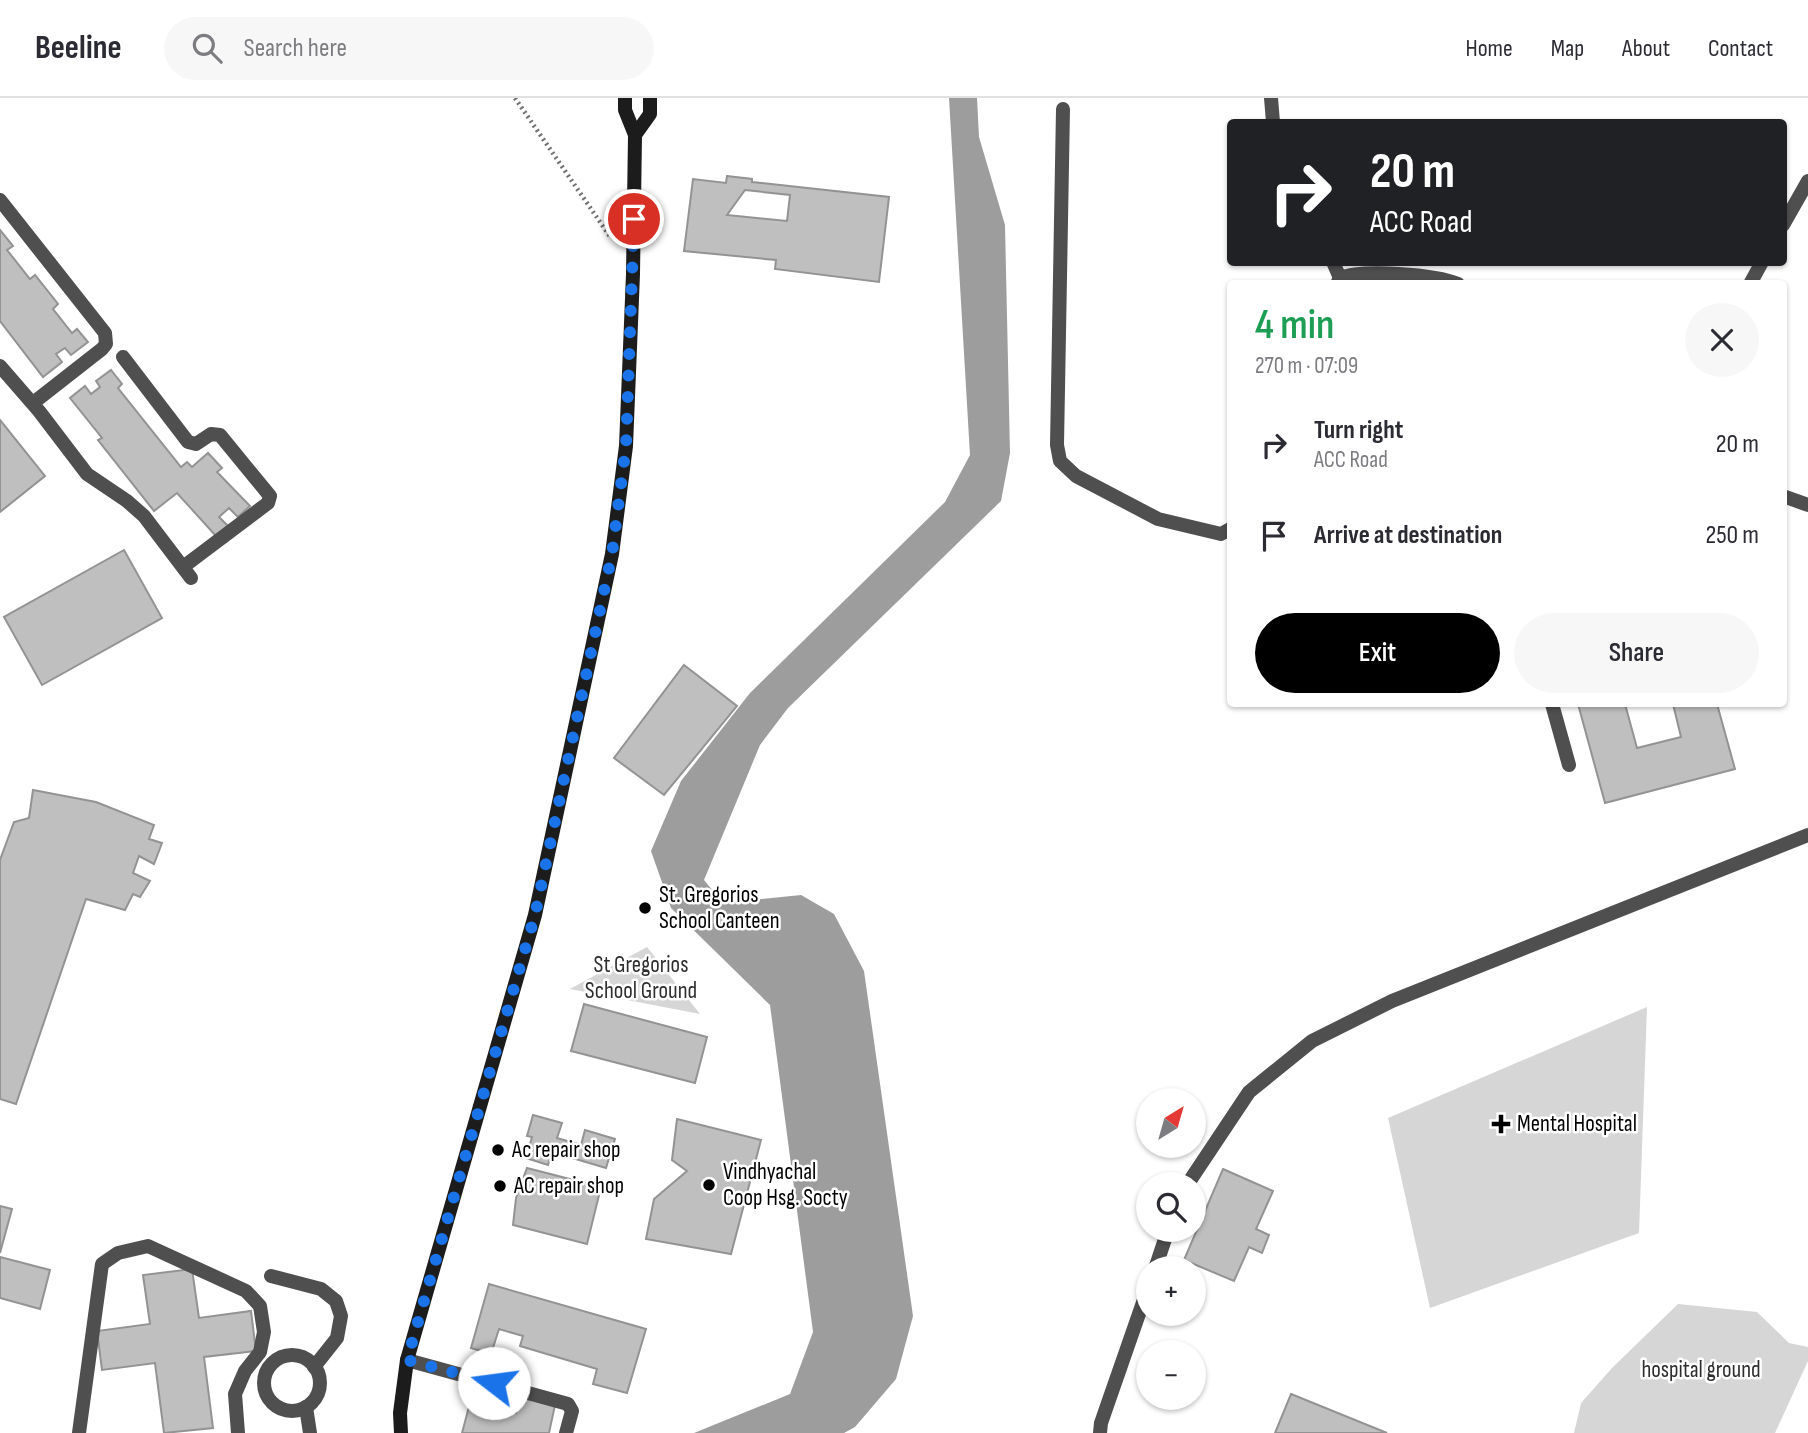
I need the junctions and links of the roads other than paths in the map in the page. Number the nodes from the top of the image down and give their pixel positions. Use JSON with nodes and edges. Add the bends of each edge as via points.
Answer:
{"nodes":[{"id":1,"x":625,"y":98,"type":"edge"},
{"id":2,"x":650,"y":98,"type":"edge"},
{"id":3,"x":1271,"y":98,"type":"edge"},
{"id":4,"x":1063,"y":109,"type":"dead end"},
{"id":5,"x":1273,"y":119,"type":"edge"},
{"id":6,"x":635,"y":135,"type":"junction"},
{"id":7,"x":1808,"y":181,"type":"edge"},
{"id":8,"x":0,"y":200,"type":"edge"},
{"id":9,"x":1787,"y":218,"type":"edge"},
{"id":10,"x":1341,"y":280,"type":"edge"},
{"id":11,"x":1440,"y":280,"type":"edge"},
{"id":12,"x":124,"y":358,"type":"dead end"},
{"id":13,"x":0,"y":366,"type":"edge"},
{"id":14,"x":33,"y":403,"type":"junction"},
{"id":15,"x":1787,"y":497,"type":"edge"},
{"id":16,"x":1808,"y":505,"type":"edge"},
{"id":17,"x":1227,"y":531,"type":"edge"},
{"id":18,"x":1553,"y":707,"type":"edge"},
{"id":19,"x":1569,"y":765,"type":"dead end"},
{"id":20,"x":1808,"y":835,"type":"edge"},
{"id":21,"x":1196,"y":1172,"type":"edge"},
{"id":22,"x":271,"y":1276,"type":"dead end"},
{"id":23,"x":1136,"y":1322,"type":"edge"},
{"id":24,"x":407,"y":1360,"type":"junction"},
{"id":25,"x":314,"y":1367,"type":"junction"},
{"id":26,"x":306,"y":1407,"type":"junction"},
{"id":27,"x":79,"y":1433,"type":"edge"},
{"id":28,"x":238,"y":1433,"type":"edge"},
{"id":29,"x":310,"y":1433,"type":"edge"},
{"id":30,"x":401,"y":1433,"type":"edge"},
{"id":31,"x":566,"y":1433,"type":"edge"},
{"id":32,"x":1100,"y":1433,"type":"edge"}],
"edges":[{"from":1,"to":6,"type":"street"},
{"from":2,"to":6,"type":"street","via":[[650,114]]},
{"from":3,"to":5,"type":"street"},
{"from":4,"to":17,"type":"street","via":[[1060,461],[1076,476],[1158,519],[1221,534]]},
{"from":6,"to":24,"type":"street","via":[[626,446],[612,554],[535,915]]},
{"from":7,"to":9,"type":"street"},
{"from":8,"to":14,"type":"street","via":[[106,338],[102,349]]},
{"from":10,"to":11,"type":"street","via":[[1352,273]]},
{"from":12,"to":14,"type":"street","via":[[188,442],[196,444],[211,434],[220,435],[270,496],[268,503],[187,572],[145,516],[87,474]]},
{"from":13,"to":14,"type":"street"},
{"from":15,"to":16,"type":"street"},
{"from":18,"to":19,"type":"street"},
{"from":20,"to":21,"type":"street","via":[[1392,1001],[1312,1041],[1249,1092]]},
{"from":22,"to":25,"type":"street","via":[[321,1289],[337,1301],[341,1316],[337,1338]]},
{"from":23,"to":32,"type":"street"},
{"from":24,"to":30,"type":"street"},
{"from":24,"to":31,"type":"street","via":[[568,1404],[572,1411]]},
{"from":25,"to":26,"type":"street","via":[[320,1384]]},
{"from":25,"to":26,"type":"street","via":[[300,1356],[282,1356],[274,1360],[265,1376],[271,1401],[288,1410]]},
{"from":26,"to":29,"type":"street"},
{"from":27,"to":28,"type":"street","via":[[102,1264],[118,1253],[148,1247],[246,1290],[260,1306],[264,1332],[260,1352],[235,1394]]}]}
